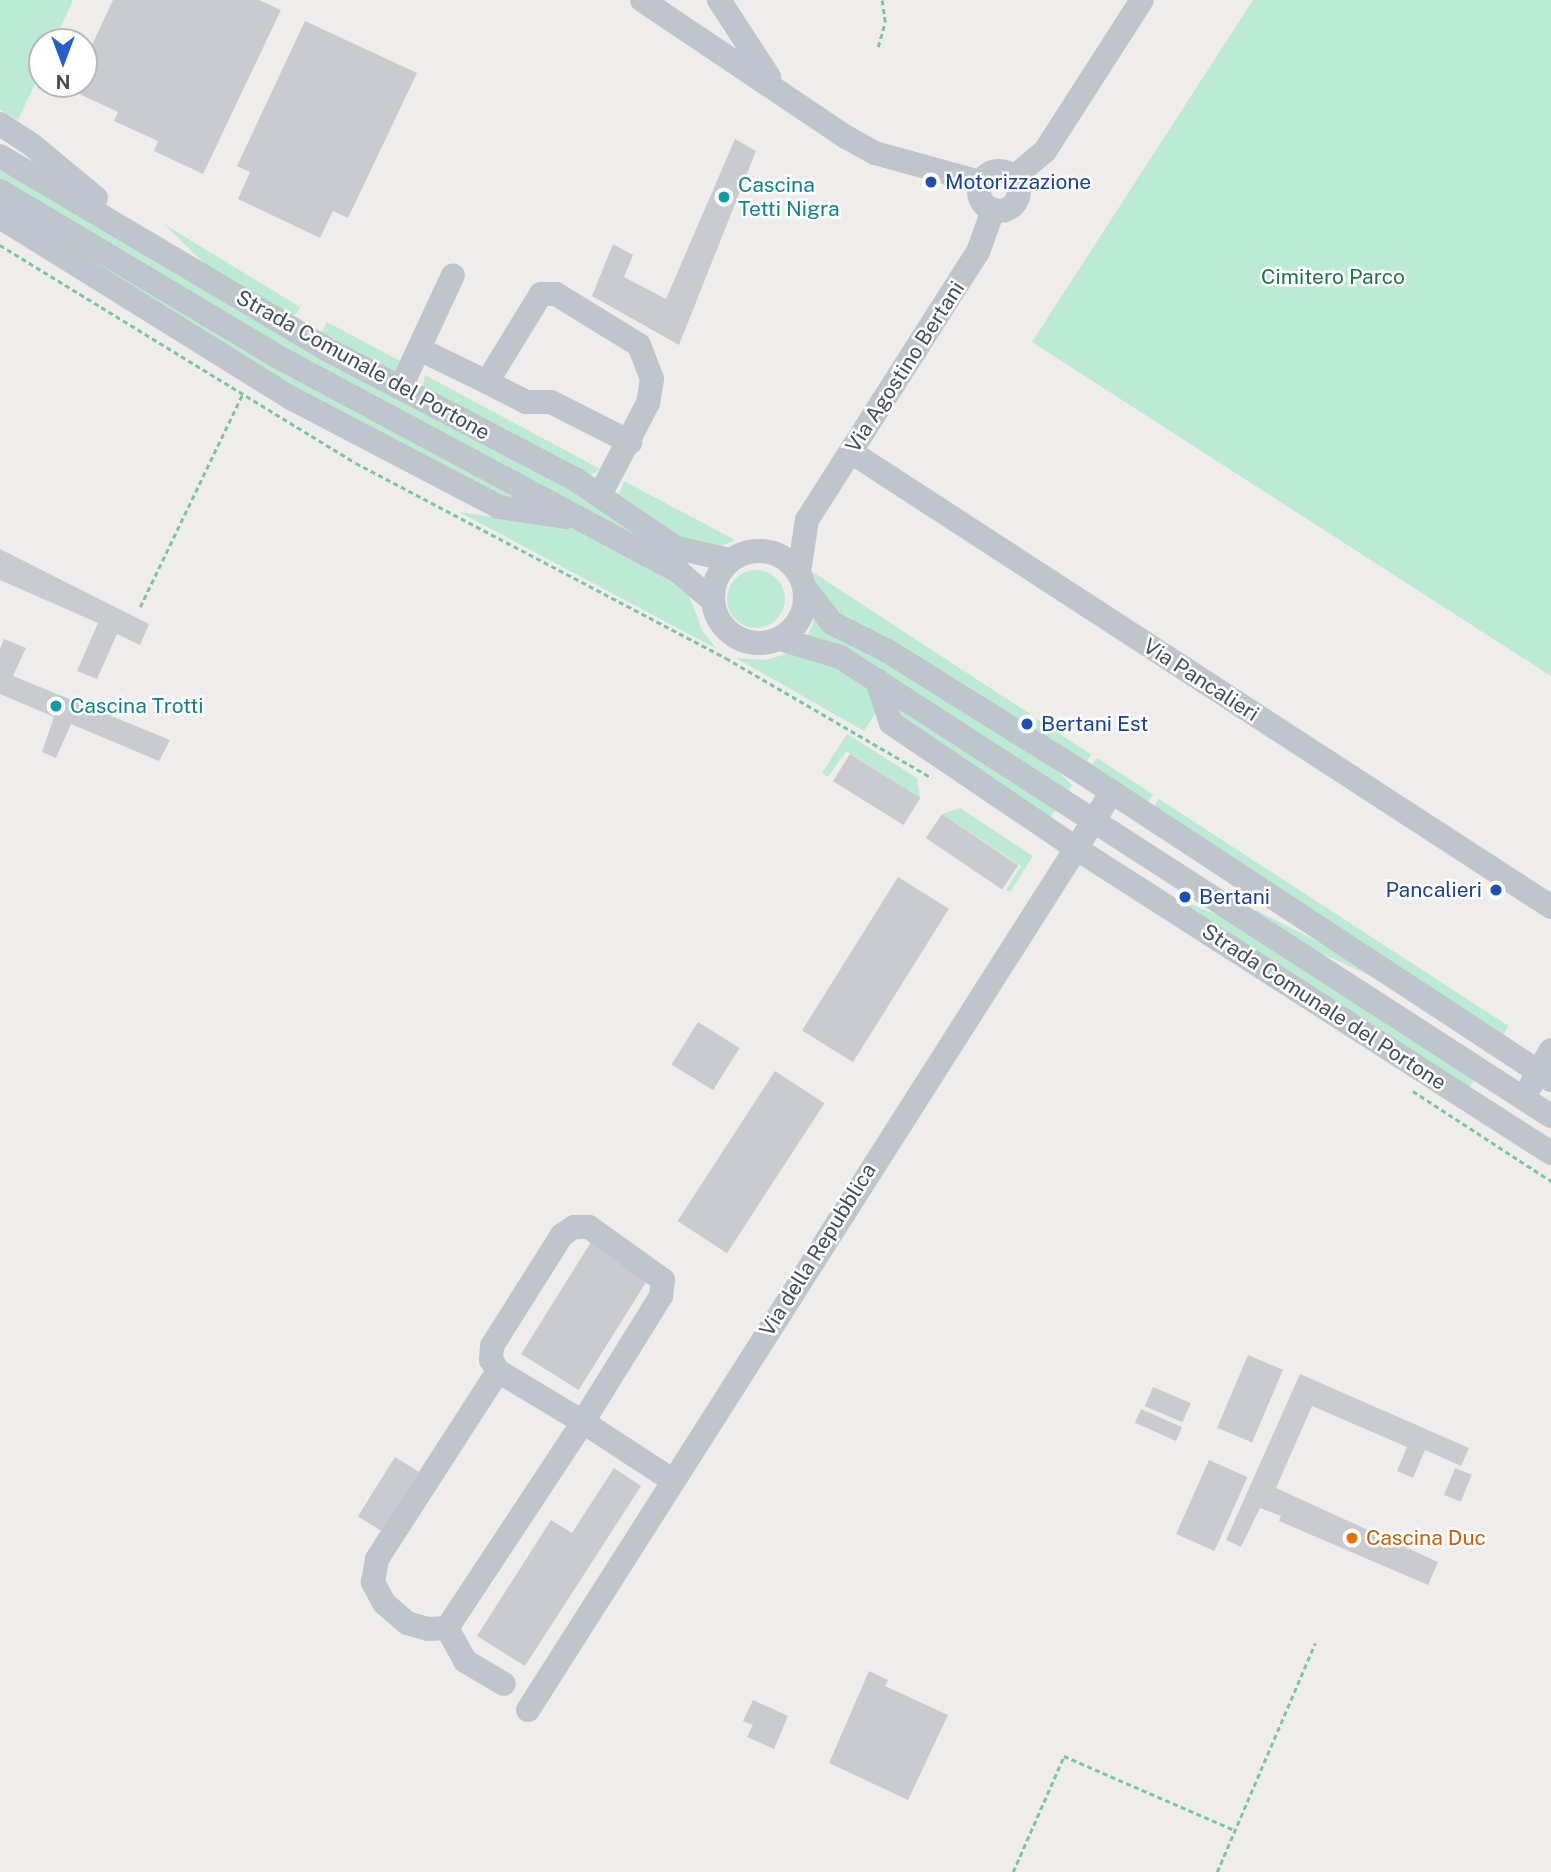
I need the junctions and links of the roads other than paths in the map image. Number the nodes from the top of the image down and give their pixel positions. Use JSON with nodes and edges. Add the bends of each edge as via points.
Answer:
{"nodes":[{"id":1,"x":642,"y":0,"type":"edge"},
{"id":2,"x":719,"y":0,"type":"edge"},
{"id":3,"x":1142,"y":0,"type":"edge"},
{"id":4,"x":780,"y":92,"type":"junction"},
{"id":5,"x":0,"y":124,"type":"edge"},
{"id":6,"x":0,"y":156,"type":"edge"},
{"id":7,"x":1014,"y":177,"type":"junction"},
{"id":8,"x":980,"y":182,"type":"junction"},
{"id":9,"x":0,"y":191,"type":"edge"},
{"id":10,"x":993,"y":210,"type":"junction"},
{"id":11,"x":0,"y":217,"type":"edge"},
{"id":12,"x":144,"y":240,"type":"junction"},
{"id":13,"x":453,"y":275,"type":"dead end"},
{"id":14,"x":419,"y":349,"type":"junction"},
{"id":15,"x":487,"y":382,"type":"junction"},
{"id":16,"x":401,"y":387,"type":"junction"},
{"id":17,"x":630,"y":442,"type":"junction"},
{"id":18,"x":851,"y":452,"type":"junction"},
{"id":19,"x":600,"y":495,"type":"junction"},
{"id":20,"x":577,"y":517,"type":"junction"},
{"id":21,"x":807,"y":520,"type":"junction"},
{"id":22,"x":759,"y":551,"type":"junction"},
{"id":23,"x":730,"y":560,"type":"junction"},
{"id":24,"x":802,"y":580,"type":"junction"},
{"id":25,"x":713,"y":601,"type":"junction"},
{"id":26,"x":780,"y":639,"type":"junction"},
{"id":27,"x":877,"y":680,"type":"junction"},
{"id":28,"x":1112,"y":792,"type":"junction"},
{"id":29,"x":1096,"y":818,"type":"junction"},
{"id":30,"x":1077,"y":849,"type":"junction"},
{"id":31,"x":1551,"y":907,"type":"edge"},
{"id":32,"x":1547,"y":1067,"type":"edge"},
{"id":33,"x":1524,"y":1098,"type":"junction"},
{"id":34,"x":1551,"y":1116,"type":"edge"},
{"id":35,"x":1511,"y":1127,"type":"junction"},
{"id":36,"x":1551,"y":1153,"type":"edge"},
{"id":37,"x":498,"y":1371,"type":"junction"},
{"id":38,"x":583,"y":1422,"type":"junction"},
{"id":39,"x":672,"y":1480,"type":"junction"},
{"id":40,"x":447,"y":1628,"type":"junction"},
{"id":41,"x":504,"y":1684,"type":"dead end"},
{"id":42,"x":528,"y":1710,"type":"dead end"}],
"edges":[{"from":1,"to":4,"type":"street"},
{"from":2,"to":4,"type":"street"},
{"from":3,"to":7,"type":"street","via":[[1045,151]]},
{"from":4,"to":8,"type":"street","via":[[875,153]]},
{"from":5,"to":12,"type":"street","via":[[32,145]]},
{"from":6,"to":12,"type":"street","name":"Strada Comunale del Portone"},
{"from":7,"to":8,"type":"street","via":[[999,170]]},
{"from":7,"to":10,"type":"street","via":[[1017,199],[1005,210]]},
{"from":8,"to":10,"type":"street","via":[[980,199]]},
{"from":9,"to":20,"type":"street","name":"Strada Comunale del Portone","via":[[282,359]]},
{"from":10,"to":18,"type":"street","name":"Via Agostino Bertani","via":[[978,252]]},
{"from":11,"to":20,"type":"street","name":"Strada Comunale del Portone","via":[[249,388],[499,507]]},
{"from":12,"to":16,"type":"street","name":"Strada Comunale del Portone","via":[[296,332]]},
{"from":13,"to":14,"type":"street"},
{"from":14,"to":15,"type":"street"},
{"from":14,"to":16,"type":"street"},
{"from":15,"to":17,"type":"street","via":[[526,402],[551,402]]},
{"from":15,"to":17,"type":"street","via":[[534,301],[541,294],[556,294],[639,345],[648,360],[652,379],[648,403]]},
{"from":16,"to":19,"type":"street","name":"Strada Comunale del Portone"},
{"from":17,"to":19,"type":"street"},
{"from":18,"to":21,"type":"street","name":"Via Agostino Bertani"},
{"from":18,"to":31,"type":"street","name":"Via Pancalieri"},
{"from":19,"to":23,"type":"street","name":"Strada Comunale del Portone","via":[[676,548]]},
{"from":20,"to":25,"type":"street","name":"Strada Comunale del Portone","via":[[679,572]]},
{"from":21,"to":22,"type":"street","name":"Via Agostino Bertani"},
{"from":21,"to":24,"type":"street","name":"Via Agostino Bertani"},
{"from":22,"to":23,"type":"street","via":[[740,553]]},
{"from":22,"to":24,"type":"street","via":[[774,553]]},
{"from":23,"to":25,"type":"street","via":[[717,577]]},
{"from":24,"to":26,"type":"street","via":[[804,611]]},
{"from":24,"to":28,"type":"street","via":[[832,623],[886,650]]},
{"from":25,"to":26,"type":"street","via":[[719,621],[731,634],[751,643]]},
{"from":26,"to":27,"type":"street","name":"Strada Comunale del Portone","via":[[825,650]]},
{"from":27,"to":29,"type":"street","name":"Strada Comunale del Portone"},
{"from":27,"to":30,"type":"street","name":"Strada Comunale del Portone","via":[[891,723]]},
{"from":28,"to":29,"type":"street","name":"Via della Repubblica"},
{"from":28,"to":32,"type":"street"},
{"from":29,"to":30,"type":"street","name":"Via della Repubblica"},
{"from":29,"to":33,"type":"street","name":"Strada Comunale del Portone"},
{"from":30,"to":35,"type":"street","name":"Strada Comunale del Portone"},
{"from":30,"to":39,"type":"street","name":"Via della Repubblica"},
{"from":32,"to":33,"type":"street"},
{"from":33,"to":34,"type":"street","name":"Strada Comunale del Portone"},
{"from":33,"to":35,"type":"street"},
{"from":35,"to":36,"type":"street","name":"Strada Comunale del Portone"},
{"from":37,"to":38,"type":"street"},
{"from":37,"to":38,"type":"street","via":[[491,1360],[492,1346],[562,1235],[574,1227],[589,1227],[663,1280],[661,1296]]},
{"from":37,"to":40,"type":"street","via":[[377,1559],[373,1582],[384,1603],[407,1623]]},
{"from":38,"to":39,"type":"street"},
{"from":38,"to":40,"type":"street"},
{"from":39,"to":42,"type":"street","name":"Via della Repubblica"},
{"from":40,"to":41,"type":"street","via":[[465,1661]]}]}
